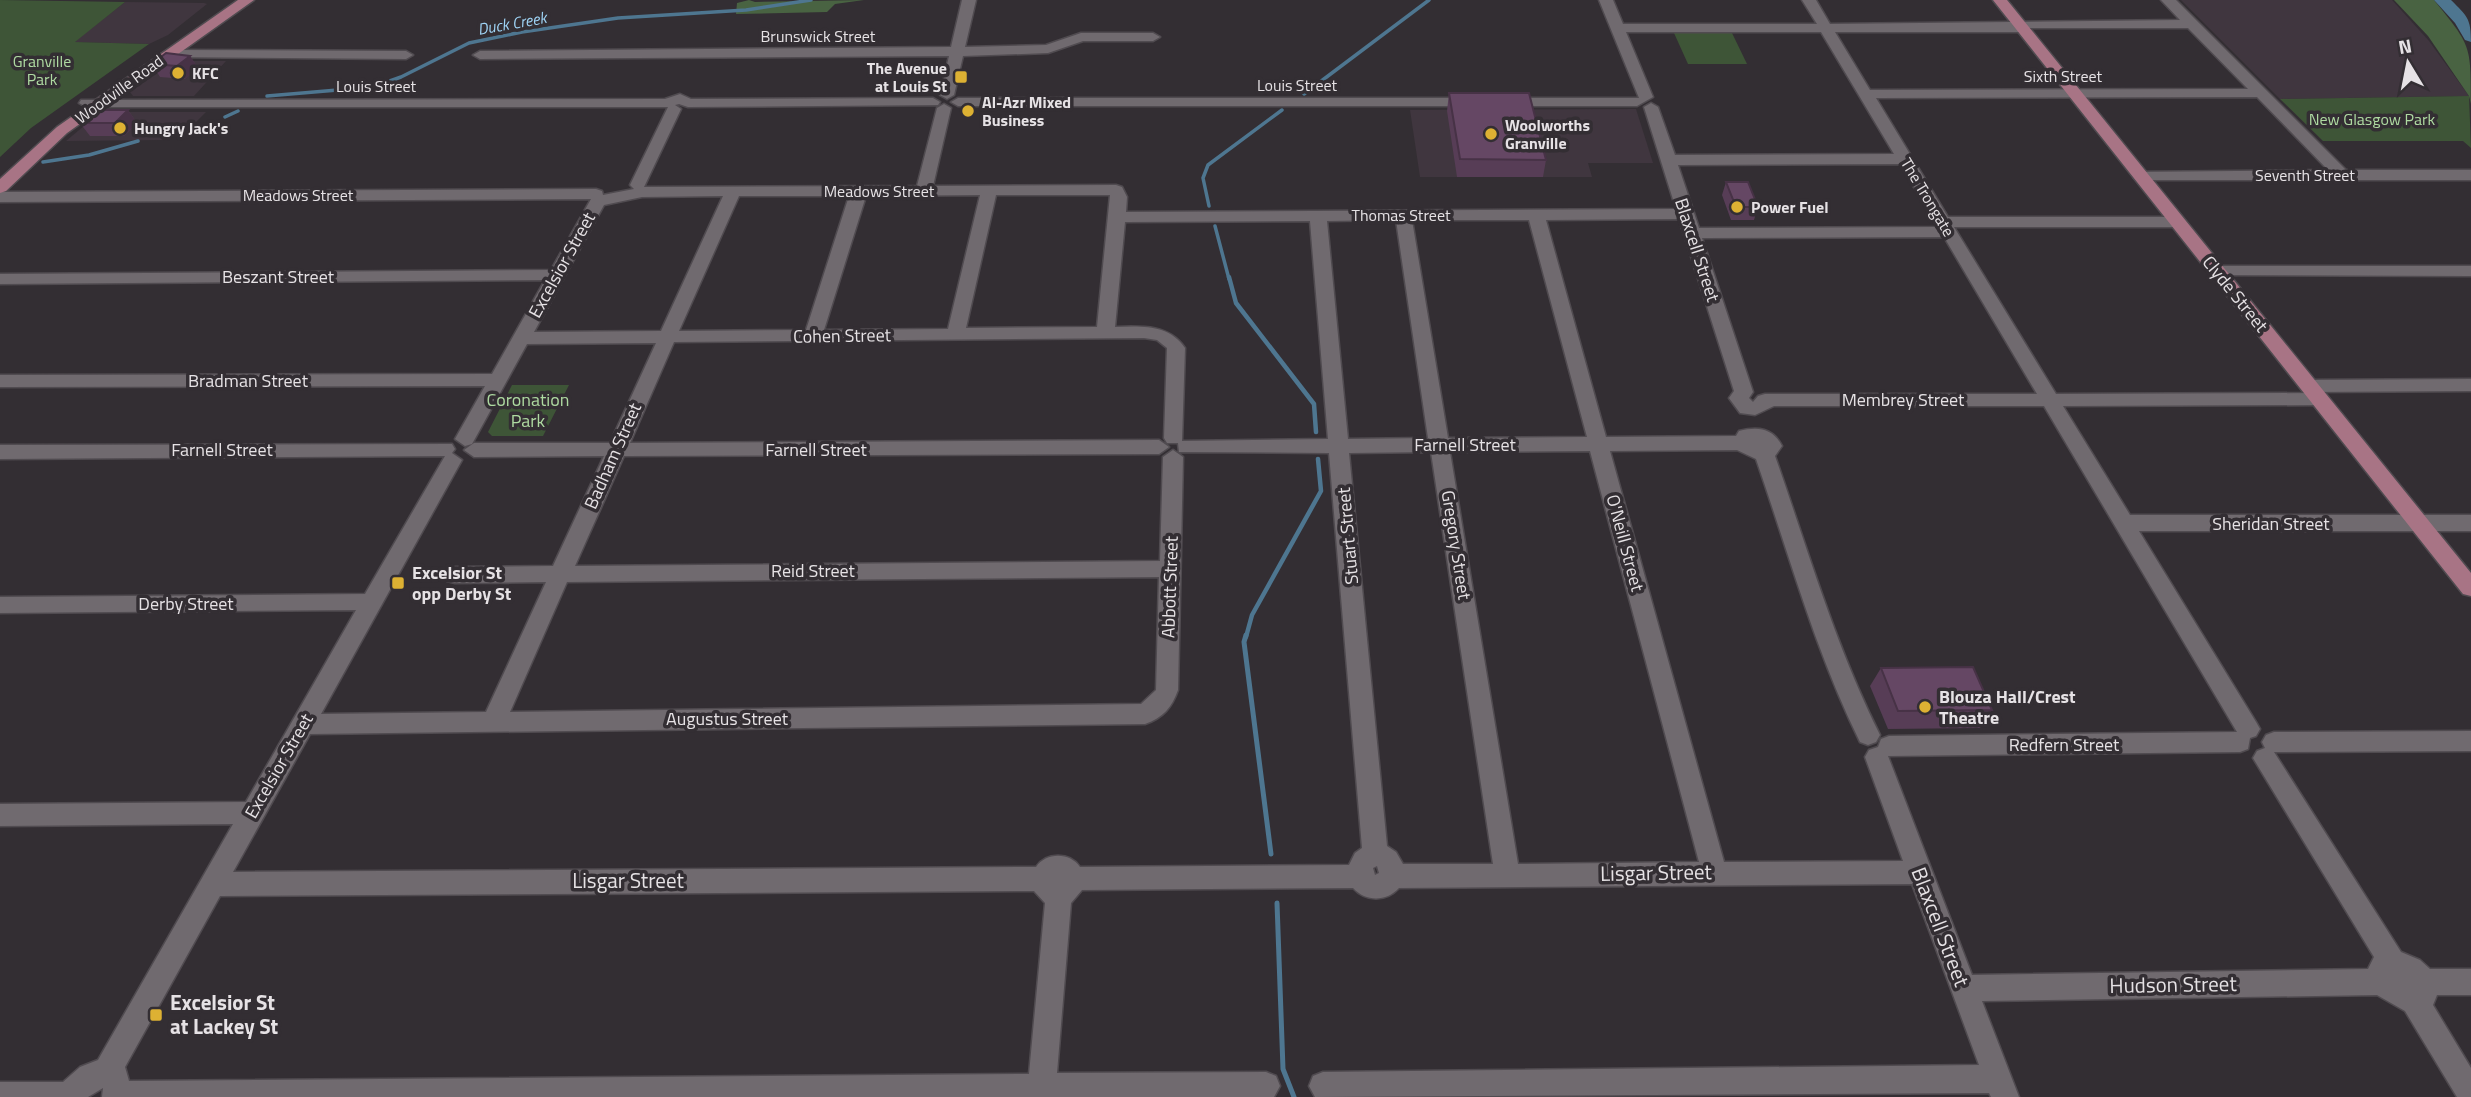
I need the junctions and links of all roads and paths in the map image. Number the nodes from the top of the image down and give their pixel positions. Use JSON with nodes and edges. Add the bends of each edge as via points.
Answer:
{"nodes":[{"id":1,"x":233,"y":0,"type":"edge"},
{"id":2,"x":247,"y":0,"type":"edge"},
{"id":3,"x":969,"y":0,"type":"edge"},
{"id":4,"x":1606,"y":0,"type":"edge"},
{"id":5,"x":1809,"y":0,"type":"edge"},
{"id":6,"x":2000,"y":0,"type":"edge"},
{"id":7,"x":2168,"y":0,"type":"edge"},
{"id":8,"x":2191,"y":24,"type":"junction"},
{"id":9,"x":2021,"y":26,"type":"junction"},
{"id":10,"x":1618,"y":28,"type":"junction"},
{"id":11,"x":1826,"y":28,"type":"junction"},
{"id":12,"x":1153,"y":37,"type":"dead end"},
{"id":13,"x":957,"y":53,"type":"junction"},
{"id":14,"x":168,"y":54,"type":"junction"},
{"id":15,"x":406,"y":55,"type":"dead end"},
{"id":16,"x":480,"y":55,"type":"dead end"},
{"id":17,"x":2074,"y":93,"type":"junction"},
{"id":18,"x":2260,"y":93,"type":"junction"},
{"id":19,"x":1866,"y":94,"type":"junction"},
{"id":20,"x":945,"y":102,"type":"junction"},
{"id":21,"x":1645,"y":102,"type":"junction"},
{"id":22,"x":92,"y":103,"type":"junction"},
{"id":23,"x":677,"y":105,"type":"junction"},
{"id":24,"x":1905,"y":159,"type":"junction"},
{"id":25,"x":1668,"y":160,"type":"junction"},
{"id":26,"x":12,"y":167,"type":"edge"},
{"id":27,"x":2140,"y":175,"type":"junction"},
{"id":28,"x":2342,"y":175,"type":"junction"},
{"id":29,"x":2471,"y":175,"type":"edge"},
{"id":30,"x":0,"y":188,"type":"edge"},
{"id":31,"x":640,"y":188,"type":"junction"},
{"id":32,"x":989,"y":190,"type":"junction"},
{"id":33,"x":859,"y":191,"type":"junction"},
{"id":34,"x":924,"y":191,"type":"junction"},
{"id":35,"x":733,"y":192,"type":"junction"},
{"id":36,"x":0,"y":197,"type":"edge"},
{"id":37,"x":597,"y":197,"type":"junction"},
{"id":38,"x":1536,"y":214,"type":"junction"},
{"id":39,"x":1686,"y":214,"type":"junction"},
{"id":40,"x":1318,"y":215,"type":"junction"},
{"id":41,"x":1403,"y":215,"type":"junction"},
{"id":42,"x":1117,"y":217,"type":"junction"},
{"id":43,"x":2178,"y":222,"type":"junction"},
{"id":44,"x":1946,"y":227,"type":"junction"},
{"id":45,"x":1692,"y":233,"type":"junction"},
{"id":46,"x":2217,"y":271,"type":"junction"},
{"id":47,"x":2471,"y":271,"type":"edge"},
{"id":48,"x":557,"y":275,"type":"junction"},
{"id":49,"x":0,"y":279,"type":"edge"},
{"id":50,"x":1105,"y":333,"type":"junction"},
{"id":51,"x":955,"y":335,"type":"junction"},
{"id":52,"x":1162,"y":335,"type":"joint"},
{"id":53,"x":813,"y":336,"type":"junction"},
{"id":54,"x":522,"y":338,"type":"junction"},
{"id":55,"x":667,"y":338,"type":"junction"},
{"id":56,"x":497,"y":380,"type":"junction"},
{"id":57,"x":0,"y":381,"type":"edge"},
{"id":58,"x":2471,"y":385,"type":"edge"},
{"id":59,"x":2314,"y":393,"type":"junction"},
{"id":60,"x":1753,"y":400,"type":"junction"},
{"id":61,"x":2050,"y":400,"type":"junction"},
{"id":62,"x":1755,"y":443,"type":"junction"},
{"id":63,"x":1598,"y":444,"type":"junction"},
{"id":64,"x":1440,"y":445,"type":"junction"},
{"id":65,"x":1340,"y":446,"type":"junction"},
{"id":66,"x":1173,"y":447,"type":"junction"},
{"id":67,"x":459,"y":449,"type":"junction"},
{"id":68,"x":616,"y":451,"type":"junction"},
{"id":69,"x":0,"y":452,"type":"edge"},
{"id":70,"x":2123,"y":523,"type":"junction"},
{"id":71,"x":2471,"y":523,"type":"edge"},
{"id":72,"x":2419,"y":524,"type":"junction"},
{"id":73,"x":1170,"y":569,"type":"junction"},
{"id":74,"x":561,"y":573,"type":"junction"},
{"id":75,"x":455,"y":575,"type":"dead end"},
{"id":76,"x":2471,"y":589,"type":"edge"},
{"id":77,"x":372,"y":602,"type":"junction"},
{"id":78,"x":0,"y":605,"type":"edge"},
{"id":79,"x":1151,"y":711,"type":"joint"},
{"id":80,"x":494,"y":721,"type":"junction"},
{"id":81,"x":303,"y":724,"type":"junction"},
{"id":82,"x":2244,"y":736,"type":"junction"},
{"id":83,"x":2471,"y":741,"type":"edge"},
{"id":84,"x":1878,"y":746,"type":"junction"},
{"id":85,"x":2270,"y":750,"type":"junction"},
{"id":86,"x":252,"y":813,"type":"junction"},
{"id":87,"x":0,"y":815,"type":"edge"},
{"id":88,"x":1368,"y":866,"type":"junction"},
{"id":89,"x":1714,"y":872,"type":"junction"},
{"id":90,"x":1919,"y":872,"type":"junction"},
{"id":91,"x":1507,"y":875,"type":"junction"},
{"id":92,"x":212,"y":884,"type":"junction"},
{"id":93,"x":1059,"y":884,"type":"junction"},
{"id":94,"x":2388,"y":972,"type":"junction"},
{"id":95,"x":2471,"y":982,"type":"edge"},
{"id":96,"x":1963,"y":988,"type":"junction"},
{"id":97,"x":2418,"y":991,"type":"junction"},
{"id":98,"x":1266,"y":1086,"type":"dead end"},
{"id":99,"x":1323,"y":1087,"type":"dead end"},
{"id":100,"x":111,"y":1088,"type":"edge"},
{"id":101,"x":2001,"y":1088,"type":"edge"},
{"id":102,"x":1042,"y":1092,"type":"edge"},
{"id":103,"x":2471,"y":1094,"type":"edge"},
{"id":104,"x":0,"y":1096,"type":"edge"},
{"id":105,"x":70,"y":1096,"type":"edge"}],
"edges":[{"from":1,"to":22,"type":"main road","name":"Woodville Road"},
{"from":2,"to":14,"type":"main road","name":"Woodville Road"},
{"from":3,"to":13,"type":"street"},
{"from":4,"to":10,"type":"street","name":"Blaxcell Street"},
{"from":5,"to":11,"type":"street","name":"The Trongate"},
{"from":6,"to":9,"type":"main road","name":"Clyde Street"},
{"from":7,"to":8,"type":"street"},
{"from":8,"to":9,"type":"street"},
{"from":8,"to":18,"type":"street"},
{"from":9,"to":11,"type":"street"},
{"from":9,"to":17,"type":"main road","name":"Clyde Street"},
{"from":10,"to":11,"type":"street"},
{"from":10,"to":21,"type":"street","name":"Blaxcell Street"},
{"from":11,"to":19,"type":"street","name":"The Trongate"},
{"from":12,"to":13,"type":"street","name":"Brunswick Street","via":[[1081,37],[1048,49]]},
{"from":13,"to":16,"type":"street","name":"Brunswick Street"},
{"from":13,"to":20,"type":"street"},
{"from":14,"to":15,"type":"street"},
{"from":14,"to":22,"type":"main road","name":"Woodville Road"},
{"from":17,"to":18,"type":"street","name":"Sixth Street"},
{"from":17,"to":19,"type":"street","name":"Sixth Street"},
{"from":17,"to":27,"type":"main road","name":"Clyde Street"},
{"from":18,"to":28,"type":"street"},
{"from":19,"to":24,"type":"street","name":"The Trongate"},
{"from":20,"to":21,"type":"street","name":"Louis Street"},
{"from":20,"to":23,"type":"street","name":"Louis Street"},
{"from":20,"to":34,"type":"street"},
{"from":21,"to":25,"type":"street","name":"Blaxcell Street"},
{"from":22,"to":23,"type":"street","name":"Louis Street"},
{"from":22,"to":26,"type":"main road","name":"Woodville Road"},
{"from":23,"to":31,"type":"street"},
{"from":24,"to":25,"type":"street"},
{"from":24,"to":44,"type":"street","name":"The Trongate"},
{"from":25,"to":39,"type":"street","name":"Blaxcell Street"},
{"from":26,"to":30,"type":"main road","name":"Woodville Road"},
{"from":27,"to":28,"type":"street","name":"Seventh Street"},
{"from":27,"to":43,"type":"main road","name":"Clyde Street"},
{"from":28,"to":29,"type":"street","name":"Seventh Street"},
{"from":31,"to":35,"type":"street","name":"Meadows Street"},
{"from":31,"to":37,"type":"street","name":"Meadows Street"},
{"from":32,"to":34,"type":"street","name":"Meadows Street"},
{"from":32,"to":42,"type":"street","name":"Meadows Street","via":[[1116,190]]},
{"from":32,"to":51,"type":"street"},
{"from":33,"to":34,"type":"street","name":"Meadows Street"},
{"from":33,"to":35,"type":"street","name":"Meadows Street"},
{"from":33,"to":53,"type":"street"},
{"from":35,"to":55,"type":"street","name":"Badham Street"},
{"from":36,"to":37,"type":"street","name":"Meadows Street"},
{"from":37,"to":48,"type":"street","name":"Excelsior Street"},
{"from":38,"to":39,"type":"street","name":"Thomas Street"},
{"from":38,"to":41,"type":"street","name":"Thomas Street"},
{"from":38,"to":63,"type":"street","name":"O'Neill Street"},
{"from":39,"to":45,"type":"street","name":"Blaxcell Street"},
{"from":40,"to":41,"type":"street","name":"Thomas Street"},
{"from":40,"to":42,"type":"street","name":"Thomas Street"},
{"from":40,"to":65,"type":"street","name":"Stuart Street"},
{"from":41,"to":64,"type":"street","name":"Gregory Street"},
{"from":42,"to":50,"type":"street"},
{"from":43,"to":44,"type":"street"},
{"from":43,"to":46,"type":"main road","name":"Clyde Street"},
{"from":44,"to":45,"type":"street"},
{"from":44,"to":61,"type":"street","name":"The Trongate"},
{"from":45,"to":60,"type":"street","name":"Blaxcell Street"},
{"from":46,"to":47,"type":"street"},
{"from":46,"to":59,"type":"main road","name":"Clyde Street"},
{"from":48,"to":49,"type":"street","name":"Beszant Street"},
{"from":48,"to":54,"type":"street","name":"Excelsior Street"},
{"from":50,"to":51,"type":"street","name":"Cohen Street"},
{"from":50,"to":52,"type":"street","name":"Cohen Street"},
{"from":51,"to":53,"type":"street","name":"Cohen Street"},
{"from":52,"to":66,"type":"street","name":"Abbott Street","via":[[1176,348]]},
{"from":53,"to":55,"type":"street","name":"Cohen Street"},
{"from":54,"to":55,"type":"street","name":"Cohen Street"},
{"from":54,"to":56,"type":"street","name":"Excelsior Street"},
{"from":55,"to":68,"type":"street","name":"Badham Street"},
{"from":56,"to":57,"type":"street","name":"Bradman Street"},
{"from":56,"to":67,"type":"street","name":"Excelsior Street"},
{"from":58,"to":59,"type":"street","name":"Membrey Street"},
{"from":59,"to":61,"type":"street","name":"Membrey Street"},
{"from":59,"to":72,"type":"main road","name":"Clyde Street"},
{"from":60,"to":61,"type":"street","name":"Membrey Street"},
{"from":60,"to":62,"type":"street","name":"Blaxcell Street"},
{"from":61,"to":70,"type":"street","name":"The Trongate"},
{"from":62,"to":63,"type":"street","name":"Farnell Street"},
{"from":62,"to":84,"type":"street","name":"Blaxcell Street","via":[[1853,705]]},
{"from":63,"to":64,"type":"street","name":"Farnell Street"},
{"from":63,"to":89,"type":"street","name":"O'Neill Street"},
{"from":64,"to":65,"type":"street","name":"Farnell Street"},
{"from":64,"to":91,"type":"street","name":"Gregory Street"},
{"from":65,"to":66,"type":"street","name":"Farnell Street"},
{"from":65,"to":88,"type":"street","name":"Stuart Street"},
{"from":66,"to":68,"type":"street","name":"Farnell Street"},
{"from":66,"to":73,"type":"street","name":"Abbott Street"},
{"from":67,"to":68,"type":"street","name":"Farnell Street"},
{"from":67,"to":69,"type":"street","name":"Farnell Street"},
{"from":67,"to":77,"type":"street","name":"Excelsior Street"},
{"from":68,"to":74,"type":"street","name":"Badham Street"},
{"from":70,"to":72,"type":"street","name":"Sheridan Street"},
{"from":70,"to":82,"type":"street","name":"The Trongate"},
{"from":71,"to":72,"type":"street","name":"Sheridan Street"},
{"from":72,"to":76,"type":"main road","name":"Clyde Street"},
{"from":73,"to":74,"type":"street","name":"Reid Street"},
{"from":73,"to":79,"type":"street","name":"Abbott Street","via":[[1167,690]]},
{"from":74,"to":75,"type":"street","name":"Reid Street"},
{"from":74,"to":80,"type":"street","name":"Badham Street"},
{"from":77,"to":78,"type":"street","name":"Derby Street"},
{"from":77,"to":81,"type":"street","name":"Excelsior Street"},
{"from":79,"to":80,"type":"street","name":"Augustus Street","via":[[1128,716]]},
{"from":80,"to":81,"type":"street","name":"Augustus Street"},
{"from":81,"to":86,"type":"street","name":"Excelsior Street"},
{"from":82,"to":84,"type":"street","name":"Redfern Street"},
{"from":82,"to":85,"type":"street","via":[[2248,751]]},
{"from":83,"to":85,"type":"street"},
{"from":84,"to":90,"type":"street","name":"Blaxcell Street"},
{"from":85,"to":94,"type":"street"},
{"from":86,"to":87,"type":"street"},
{"from":86,"to":92,"type":"street","name":"Excelsior Street"},
{"from":88,"to":91,"type":"street","name":"Lisgar Street","via":[[1390,862],[1393,876]]},
{"from":88,"to":93,"type":"street","name":"Lisgar Street"},
{"from":89,"to":90,"type":"street","name":"Lisgar Street"},
{"from":89,"to":91,"type":"street","name":"Lisgar Street"},
{"from":90,"to":96,"type":"street","name":"Blaxcell Street"},
{"from":92,"to":93,"type":"street","name":"Lisgar Street"},
{"from":92,"to":100,"type":"street","name":"Excelsior Street"},
{"from":93,"to":102,"type":"street"},
{"from":94,"to":96,"type":"street","name":"Hudson Street"},
{"from":94,"to":97,"type":"street","via":[[2394,993]]},
{"from":95,"to":97,"type":"street"},
{"from":96,"to":101,"type":"street","name":"Blaxcell Street"},
{"from":97,"to":103,"type":"street"},
{"from":98,"to":102,"type":"street"},
{"from":99,"to":101,"type":"street"},
{"from":100,"to":102,"type":"street"},
{"from":100,"to":105,"type":"street","via":[[82,1082]]},
{"from":104,"to":105,"type":"street"}]}
